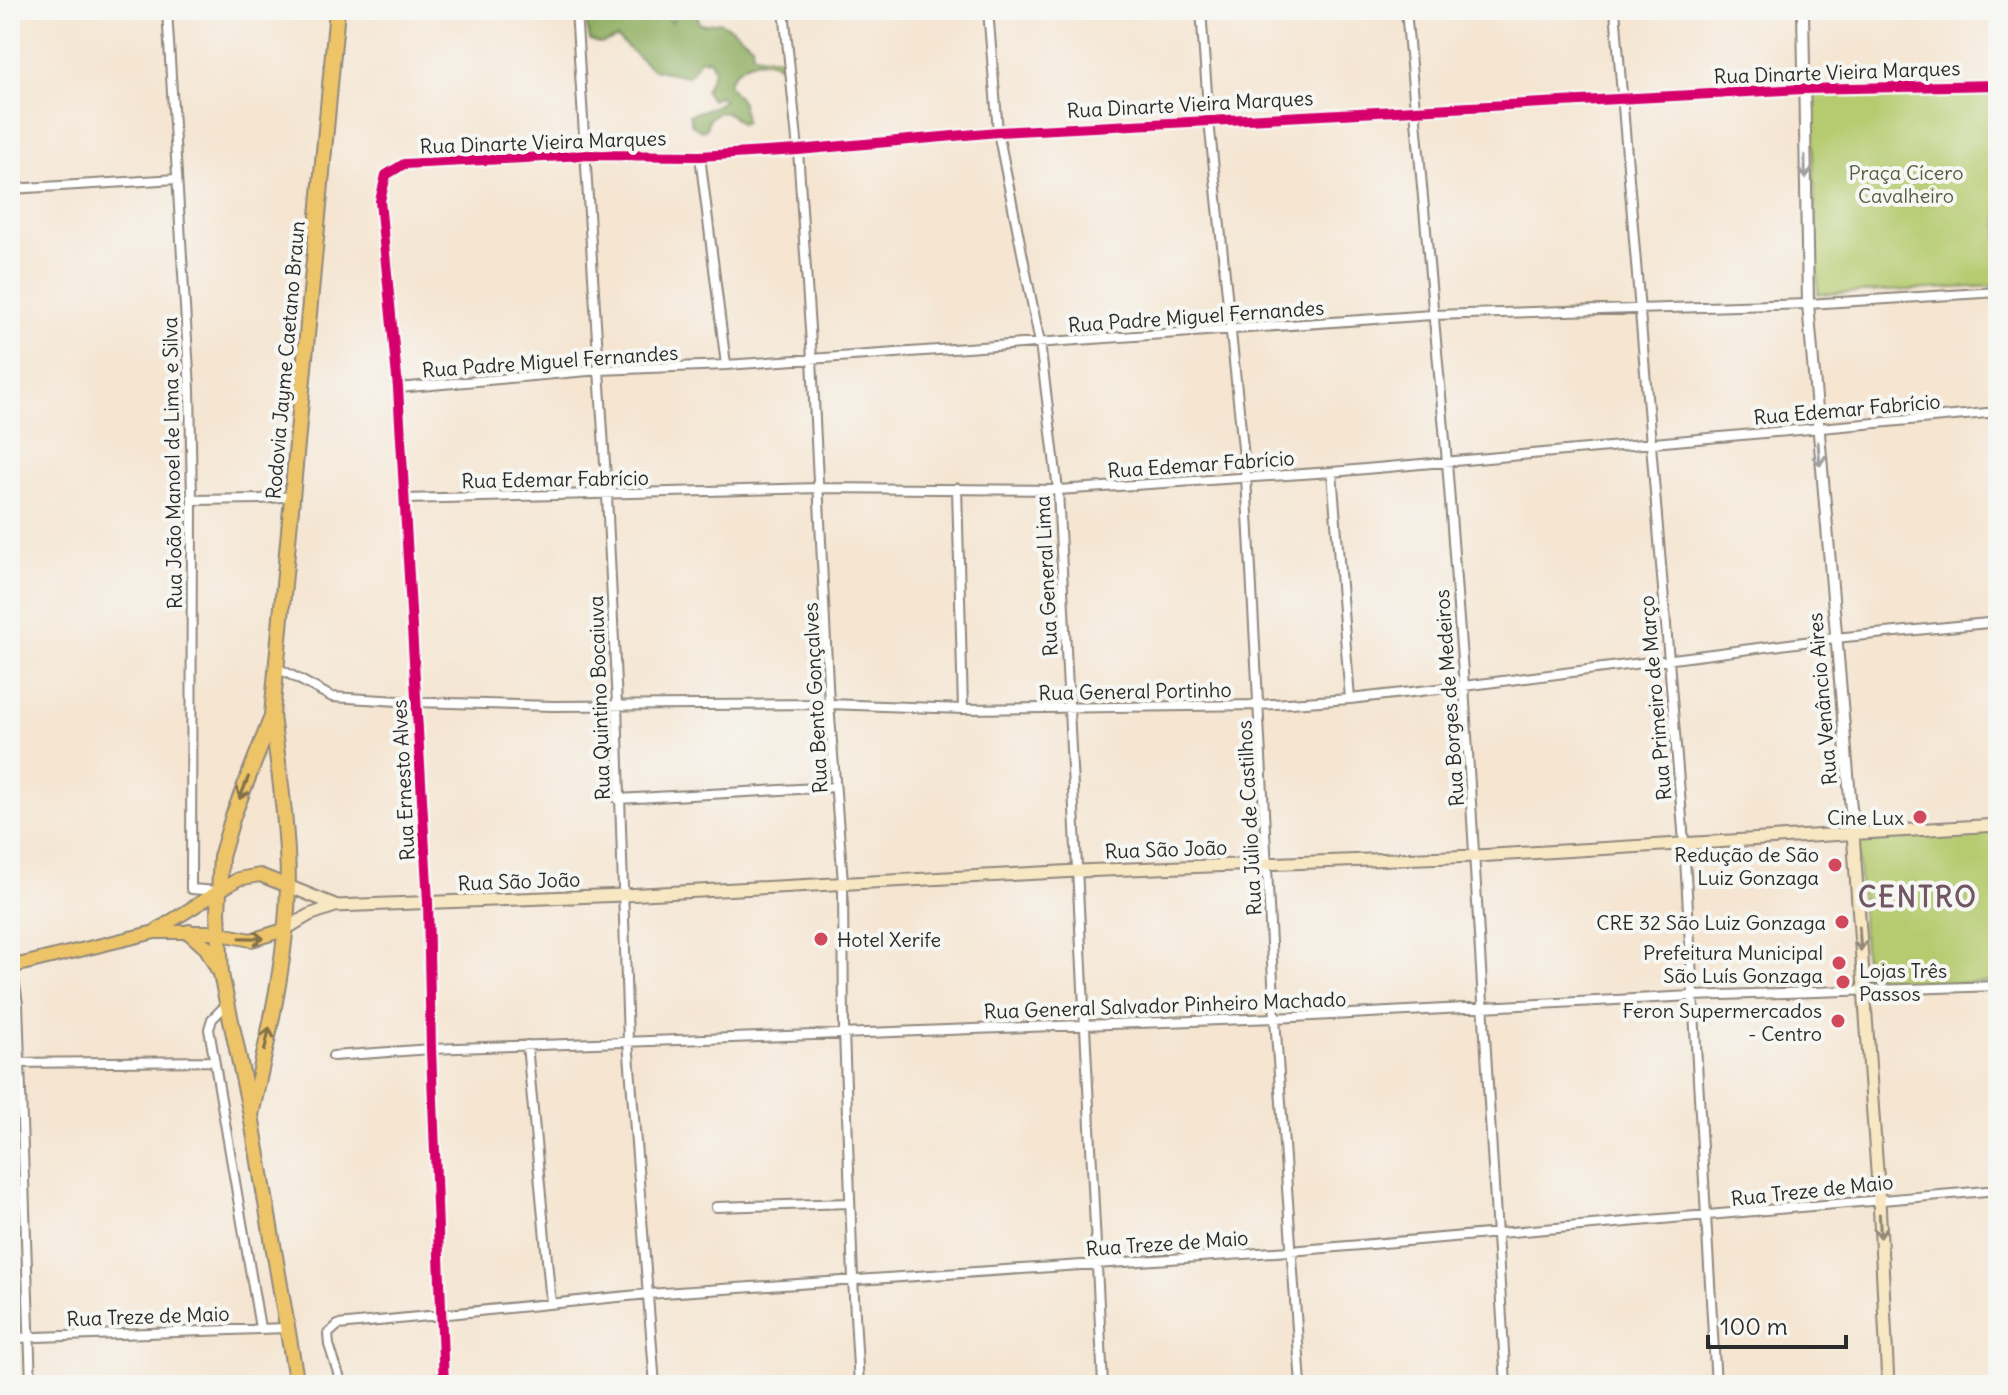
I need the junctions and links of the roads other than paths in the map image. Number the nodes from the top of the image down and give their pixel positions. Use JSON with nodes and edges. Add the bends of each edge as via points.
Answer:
{"nodes":[{"id":1,"x":167,"y":10,"type":"edge"},
{"id":2,"x":337,"y":10,"type":"edge"},
{"id":3,"x":576,"y":10,"type":"edge"},
{"id":4,"x":784,"y":10,"type":"edge"},
{"id":5,"x":988,"y":10,"type":"edge"},
{"id":6,"x":1201,"y":10,"type":"edge"},
{"id":7,"x":1406,"y":10,"type":"edge"},
{"id":8,"x":1615,"y":10,"type":"edge"},
{"id":9,"x":1803,"y":10,"type":"edge"},
{"id":10,"x":1998,"y":85,"type":"edge"},
{"id":11,"x":1803,"y":89,"type":"junction"},
{"id":12,"x":1622,"y":99,"type":"junction"},
{"id":13,"x":1413,"y":110,"type":"junction"},
{"id":14,"x":1209,"y":121,"type":"junction"},
{"id":15,"x":998,"y":132,"type":"junction"},
{"id":16,"x":798,"y":150,"type":"junction"},
{"id":17,"x":585,"y":155,"type":"junction"},
{"id":18,"x":700,"y":156,"type":"junction"},
{"id":19,"x":386,"y":175,"type":"joint"},
{"id":20,"x":177,"y":179,"type":"junction"},
{"id":21,"x":10,"y":189,"type":"edge"},
{"id":22,"x":1998,"y":292,"type":"edge"},
{"id":23,"x":1808,"y":304,"type":"junction"},
{"id":24,"x":1638,"y":307,"type":"junction"},
{"id":25,"x":1432,"y":315,"type":"junction"},
{"id":26,"x":1230,"y":331,"type":"junction"},
{"id":27,"x":1040,"y":343,"type":"junction"},
{"id":28,"x":812,"y":359,"type":"junction"},
{"id":29,"x":726,"y":365,"type":"junction"},
{"id":30,"x":599,"y":370,"type":"junction"},
{"id":31,"x":398,"y":388,"type":"junction"},
{"id":32,"x":1998,"y":412,"type":"edge"},
{"id":33,"x":1817,"y":428,"type":"junction"},
{"id":34,"x":1649,"y":442,"type":"junction"},
{"id":35,"x":1447,"y":462,"type":"junction"},
{"id":36,"x":1332,"y":472,"type":"junction"},
{"id":37,"x":1246,"y":477,"type":"junction"},
{"id":38,"x":820,"y":488,"type":"junction"},
{"id":39,"x":957,"y":488,"type":"junction"},
{"id":40,"x":1058,"y":490,"type":"junction"},
{"id":41,"x":607,"y":495,"type":"junction"},
{"id":42,"x":292,"y":496,"type":"junction"},
{"id":43,"x":405,"y":499,"type":"junction"},
{"id":44,"x":192,"y":500,"type":"junction"},
{"id":45,"x":1998,"y":622,"type":"edge"},
{"id":46,"x":1835,"y":638,"type":"junction"},
{"id":47,"x":1668,"y":659,"type":"junction"},
{"id":48,"x":276,"y":667,"type":"junction"},
{"id":49,"x":1464,"y":686,"type":"junction"},
{"id":50,"x":1350,"y":699,"type":"junction"},
{"id":51,"x":416,"y":702,"type":"junction"},
{"id":52,"x":829,"y":704,"type":"junction"},
{"id":53,"x":617,"y":705,"type":"junction"},
{"id":54,"x":1259,"y":705,"type":"junction"},
{"id":55,"x":963,"y":709,"type":"junction"},
{"id":56,"x":1068,"y":710,"type":"junction"},
{"id":57,"x":272,"y":715,"type":"junction"},
{"id":58,"x":835,"y":787,"type":"junction"},
{"id":59,"x":618,"y":799,"type":"junction"},
{"id":60,"x":1998,"y":825,"type":"edge"},
{"id":61,"x":1853,"y":833,"type":"junction"},
{"id":62,"x":1684,"y":842,"type":"junction"},
{"id":63,"x":1476,"y":856,"type":"junction"},
{"id":64,"x":1268,"y":863,"type":"junction"},
{"id":65,"x":1078,"y":871,"type":"junction"},
{"id":66,"x":843,"y":882,"type":"junction"},
{"id":67,"x":288,"y":886,"type":"junction"},
{"id":68,"x":218,"y":891,"type":"junction"},
{"id":69,"x":624,"y":895,"type":"junction"},
{"id":70,"x":428,"y":902,"type":"junction"},
{"id":71,"x":335,"y":906,"type":"junction"},
{"id":72,"x":284,"y":930,"type":"junction"},
{"id":73,"x":155,"y":932,"type":"junction"},
{"id":74,"x":189,"y":932,"type":"junction"},
{"id":75,"x":219,"y":934,"type":"junction"},
{"id":76,"x":11,"y":966,"type":"edge"},
{"id":77,"x":221,"y":974,"type":"junction"},
{"id":78,"x":1998,"y":986,"type":"edge"},
{"id":79,"x":1864,"y":991,"type":"junction"},
{"id":80,"x":1692,"y":996,"type":"junction"},
{"id":81,"x":227,"y":1004,"type":"junction"},
{"id":82,"x":1485,"y":1006,"type":"junction"},
{"id":83,"x":1275,"y":1018,"type":"junction"},
{"id":84,"x":1086,"y":1025,"type":"junction"},
{"id":85,"x":844,"y":1032,"type":"junction"},
{"id":86,"x":628,"y":1041,"type":"junction"},
{"id":87,"x":527,"y":1045,"type":"junction"},
{"id":88,"x":431,"y":1049,"type":"junction"},
{"id":89,"x":333,"y":1056,"type":"dead end"},
{"id":90,"x":213,"y":1061,"type":"junction"},
{"id":91,"x":15,"y":1063,"type":"edge"},
{"id":92,"x":251,"y":1115,"type":"junction"},
{"id":93,"x":1998,"y":1190,"type":"edge"},
{"id":94,"x":1879,"y":1199,"type":"junction"},
{"id":95,"x":850,"y":1203,"type":"junction"},
{"id":96,"x":716,"y":1207,"type":"dead end"},
{"id":97,"x":1705,"y":1216,"type":"junction"},
{"id":98,"x":1499,"y":1233,"type":"junction"},
{"id":99,"x":1290,"y":1251,"type":"junction"},
{"id":100,"x":1096,"y":1265,"type":"junction"},
{"id":101,"x":853,"y":1279,"type":"junction"},
{"id":102,"x":648,"y":1294,"type":"junction"},
{"id":103,"x":551,"y":1303,"type":"junction"},
{"id":104,"x":440,"y":1313,"type":"junction"},
{"id":105,"x":260,"y":1328,"type":"junction"},
{"id":106,"x":286,"y":1328,"type":"junction"},
{"id":107,"x":28,"y":1336,"type":"junction"},
{"id":108,"x":10,"y":1338,"type":"edge"},
{"id":109,"x":31,"y":1385,"type":"edge"},
{"id":110,"x":297,"y":1385,"type":"edge"},
{"id":111,"x":342,"y":1385,"type":"edge"},
{"id":112,"x":444,"y":1385,"type":"edge"},
{"id":113,"x":655,"y":1385,"type":"edge"},
{"id":114,"x":859,"y":1385,"type":"edge"},
{"id":115,"x":1103,"y":1385,"type":"edge"},
{"id":116,"x":1301,"y":1385,"type":"edge"},
{"id":117,"x":1506,"y":1385,"type":"edge"},
{"id":118,"x":1716,"y":1385,"type":"edge"},
{"id":119,"x":1888,"y":1385,"type":"edge"}],
"edges":[{"from":1,"to":20,"type":"street","name":"Rua João Manoel de Lima e Silva"},
{"from":2,"to":42,"type":"highway","name":"Rodovia Jayme Caetano Braun"},
{"from":3,"to":17,"type":"street","name":"Rua Quintino Bocaiuva"},
{"from":4,"to":16,"type":"street","name":"Rua Bento Gonçalves"},
{"from":5,"to":15,"type":"street","name":"Rua General Lima"},
{"from":6,"to":14,"type":"street","name":"Rua Júlio de Castilhos"},
{"from":7,"to":13,"type":"street","name":"Rua Borges de Medeiros"},
{"from":8,"to":12,"type":"street","name":"Rua Primeiro de Março"},
{"from":9,"to":11,"type":"street","name":"Rua Venâncio Aires"},
{"from":10,"to":11,"type":"street","name":"Rua Dinarte Vieira Marques"},
{"from":11,"to":12,"type":"street","name":"Rua Dinarte Vieira Marques"},
{"from":11,"to":23,"type":"street","name":"Rua Venâncio Aires","one_way":true},
{"from":12,"to":13,"type":"street","name":"Rua Dinarte Vieira Marques"},
{"from":12,"to":24,"type":"street","name":"Rua Primeiro de Março"},
{"from":13,"to":14,"type":"street","name":"Rua Dinarte Vieira Marques"},
{"from":13,"to":25,"type":"street","name":"Rua Borges de Medeiros"},
{"from":14,"to":15,"type":"street","name":"Rua Dinarte Vieira Marques"},
{"from":14,"to":26,"type":"street","name":"Rua Júlio de Castilhos"},
{"from":15,"to":16,"type":"street","name":"Rua Dinarte Vieira Marques"},
{"from":15,"to":27,"type":"street","name":"Rua General Lima"},
{"from":16,"to":18,"type":"street","name":"Rua Dinarte Vieira Marques"},
{"from":16,"to":28,"type":"street","name":"Rua Bento Gonçalves"},
{"from":17,"to":18,"type":"street","name":"Rua Dinarte Vieira Marques"},
{"from":17,"to":19,"type":"street","name":"Rua Dinarte Vieira Marques","via":[[404,164]]},
{"from":17,"to":30,"type":"street","name":"Rua Quintino Bocaiuva"},
{"from":18,"to":29,"type":"street"},
{"from":19,"to":31,"type":"street","name":"Rua Ernesto Alves","via":[[380,201]]},
{"from":20,"to":21,"type":"street"},
{"from":20,"to":44,"type":"street","name":"Rua João Manoel de Lima e Silva"},
{"from":22,"to":23,"type":"street","name":"Rua Padre Miguel Fernandes"},
{"from":23,"to":24,"type":"street","name":"Rua Padre Miguel Fernandes"},
{"from":23,"to":33,"type":"street","name":"Rua Venâncio Aires"},
{"from":24,"to":25,"type":"street","name":"Rua Padre Miguel Fernandes"},
{"from":24,"to":34,"type":"street","name":"Rua Primeiro de Março"},
{"from":25,"to":26,"type":"street","name":"Rua Padre Miguel Fernandes"},
{"from":25,"to":35,"type":"street","name":"Rua Borges de Medeiros"},
{"from":26,"to":27,"type":"street","name":"Rua Padre Miguel Fernandes"},
{"from":26,"to":37,"type":"street","name":"Rua Júlio de Castilhos"},
{"from":27,"to":28,"type":"street","name":"Rua Padre Miguel Fernandes"},
{"from":27,"to":40,"type":"street","name":"Rua General Lima"},
{"from":28,"to":29,"type":"street","name":"Rua Padre Miguel Fernandes"},
{"from":28,"to":38,"type":"street","name":"Rua Bento Gonçalves"},
{"from":29,"to":30,"type":"street","name":"Rua Padre Miguel Fernandes"},
{"from":30,"to":31,"type":"street","name":"Rua Padre Miguel Fernandes"},
{"from":30,"to":41,"type":"street","name":"Rua Quintino Bocaiuva"},
{"from":31,"to":43,"type":"street","name":"Rua Ernesto Alves"},
{"from":32,"to":33,"type":"street","name":"Rua Edemar Fabrício"},
{"from":33,"to":34,"type":"street","name":"Rua Edemar Fabrício"},
{"from":33,"to":46,"type":"street","name":"Rua Venâncio Aires","one_way":true},
{"from":34,"to":35,"type":"street","name":"Rua Edemar Fabrício"},
{"from":34,"to":47,"type":"street","name":"Rua Primeiro de Março"},
{"from":35,"to":36,"type":"street","name":"Rua Edemar Fabrício"},
{"from":35,"to":49,"type":"street","name":"Rua Borges de Medeiros"},
{"from":36,"to":37,"type":"street","name":"Rua Edemar Fabrício"},
{"from":36,"to":50,"type":"street"},
{"from":37,"to":40,"type":"street","name":"Rua Edemar Fabrício"},
{"from":37,"to":54,"type":"street","name":"Rua Júlio de Castilhos"},
{"from":38,"to":39,"type":"street","name":"Rua Edemar Fabrício"},
{"from":38,"to":41,"type":"street","name":"Rua Edemar Fabrício"},
{"from":38,"to":52,"type":"street","name":"Rua Bento Gonçalves"},
{"from":39,"to":40,"type":"street","name":"Rua Edemar Fabrício"},
{"from":39,"to":55,"type":"street"},
{"from":40,"to":56,"type":"street","name":"Rua General Lima"},
{"from":41,"to":43,"type":"street","name":"Rua Edemar Fabrício"},
{"from":41,"to":53,"type":"street","name":"Rua Quintino Bocaiuva"},
{"from":42,"to":44,"type":"street"},
{"from":42,"to":48,"type":"highway","name":"Rodovia Jayme Caetano Braun"},
{"from":43,"to":51,"type":"street","name":"Rua Ernesto Alves"},
{"from":44,"to":68,"type":"street","name":"Rua João Manoel de Lima e Silva","via":[[191,889]]},
{"from":45,"to":46,"type":"street","name":"Rua General Portinho"},
{"from":46,"to":47,"type":"street","name":"Rua General Portinho"},
{"from":46,"to":61,"type":"street","name":"Rua Venâncio Aires"},
{"from":47,"to":49,"type":"street","name":"Rua General Portinho"},
{"from":47,"to":62,"type":"street","name":"Rua Primeiro de Março"},
{"from":48,"to":51,"type":"street","name":"Rua General Portinho","via":[[332,697]]},
{"from":48,"to":57,"type":"highway","name":"Rodovia Jayme Caetano Braun"},
{"from":49,"to":50,"type":"street","name":"Rua General Portinho"},
{"from":49,"to":63,"type":"street","name":"Rua Borges de Medeiros"},
{"from":50,"to":54,"type":"street","name":"Rua General Portinho"},
{"from":51,"to":53,"type":"street","name":"Rua General Portinho"},
{"from":51,"to":70,"type":"street","name":"Rua Ernesto Alves"},
{"from":52,"to":53,"type":"street","name":"Rua General Portinho"},
{"from":52,"to":55,"type":"street","name":"Rua General Portinho"},
{"from":52,"to":58,"type":"street","name":"Rua Bento Gonçalves"},
{"from":53,"to":59,"type":"street","name":"Rua Quintino Bocaiuva"},
{"from":54,"to":56,"type":"street","name":"Rua General Portinho"},
{"from":54,"to":64,"type":"street","name":"Rua Júlio de Castilhos"},
{"from":55,"to":56,"type":"street","name":"Rua General Portinho"},
{"from":56,"to":65,"type":"street","name":"Rua General Lima"},
{"from":57,"to":67,"type":"highway","name":"Rodovia Jayme Caetano Braun","via":[[286,821]]},
{"from":57,"to":68,"type":"highway","name":"Rodovia Jayme Caetano Braun","one_way":true,"via":[[233,816]]},
{"from":58,"to":59,"type":"street"},
{"from":58,"to":66,"type":"street","name":"Rua Bento Gonçalves"},
{"from":59,"to":69,"type":"street","name":"Rua Quintino Bocaiuva"},
{"from":60,"to":61,"type":"main road","name":"Rua São João"},
{"from":61,"to":62,"type":"main road","name":"Rua São João"},
{"from":61,"to":79,"type":"main road","name":"Rua Venâncio Aires","one_way":true},
{"from":62,"to":63,"type":"main road","name":"Rua São João"},
{"from":62,"to":80,"type":"street","name":"Rua Primeiro de Março"},
{"from":63,"to":64,"type":"main road","name":"Rua São João"},
{"from":63,"to":82,"type":"street","name":"Rua Borges de Medeiros"},
{"from":64,"to":65,"type":"main road","name":"Rua São João"},
{"from":64,"to":83,"type":"street","name":"Rua Júlio de Castilhos"},
{"from":65,"to":66,"type":"main road","name":"Rua São João"},
{"from":65,"to":84,"type":"street","name":"Rua General Lima"},
{"from":66,"to":69,"type":"main road","name":"Rua São João"},
{"from":66,"to":85,"type":"street","name":"Rua Bento Gonçalves"},
{"from":67,"to":68,"type":"main road","via":[[254,875]]},
{"from":67,"to":71,"type":"main road","name":"Rua São João"},
{"from":67,"to":72,"type":"highway","name":"Rodovia Jayme Caetano Braun"},
{"from":68,"to":73,"type":"main road"},
{"from":68,"to":75,"type":"highway"},
{"from":69,"to":70,"type":"main road","name":"Rua São João"},
{"from":69,"to":86,"type":"street","name":"Rua Quintino Bocaiuva"},
{"from":70,"to":71,"type":"main road","name":"Rua São João"},
{"from":70,"to":88,"type":"street","name":"Rua Ernesto Alves"},
{"from":71,"to":72,"type":"main road","name":"Rua São João"},
{"from":75,"to":72,"type":"main road","one_way":true,"via":[[251,940]]},
{"from":92,"to":72,"type":"highway","name":"Rodovia Jayme Caetano Braun","one_way":true,"via":[[282,967]]},
{"from":73,"to":74,"type":"main road"},
{"from":73,"to":76,"type":"main road"},
{"from":74,"to":75,"type":"main road"},
{"from":74,"to":77,"type":"highway","via":[[207,948]]},
{"from":75,"to":77,"type":"highway"},
{"from":76,"to":91,"type":"street","via":[[18,1004]]},
{"from":77,"to":81,"type":"highway"},
{"from":78,"to":79,"type":"street","name":"Rua General Salvador Pinheiro Machado"},
{"from":79,"to":80,"type":"street","name":"Rua General Salvador Pinheiro Machado"},
{"from":79,"to":94,"type":"main road","name":"Rua Venâncio Aires"},
{"from":80,"to":82,"type":"street","name":"Rua General Salvador Pinheiro Machado"},
{"from":80,"to":97,"type":"street","name":"Rua Primeiro de Março"},
{"from":81,"to":90,"type":"street","via":[[209,1029]]},
{"from":81,"to":92,"type":"highway"},
{"from":82,"to":83,"type":"street","name":"Rua General Salvador Pinheiro Machado"},
{"from":82,"to":98,"type":"street","name":"Rua Borges de Medeiros"},
{"from":83,"to":84,"type":"street","name":"Rua General Salvador Pinheiro Machado"},
{"from":83,"to":99,"type":"street","name":"Rua Júlio de Castilhos"},
{"from":84,"to":85,"type":"street","name":"Rua General Salvador Pinheiro Machado"},
{"from":84,"to":100,"type":"street","name":"Rua General Lima"},
{"from":85,"to":86,"type":"street","name":"Rua General Salvador Pinheiro Machado"},
{"from":85,"to":95,"type":"street","name":"Rua Bento Gonçalves"},
{"from":86,"to":87,"type":"street","name":"Rua General Salvador Pinheiro Machado"},
{"from":86,"to":102,"type":"street","name":"Rua Quintino Bocaiuva"},
{"from":87,"to":88,"type":"street","name":"Rua General Salvador Pinheiro Machado"},
{"from":87,"to":103,"type":"street"},
{"from":88,"to":89,"type":"street","name":"Rua General Salvador Pinheiro Machado"},
{"from":88,"to":104,"type":"street","name":"Rua Ernesto Alves"},
{"from":90,"to":91,"type":"street"},
{"from":90,"to":105,"type":"street"},
{"from":91,"to":107,"type":"street"},
{"from":92,"to":106,"type":"highway"},
{"from":93,"to":94,"type":"street","name":"Rua Treze de Maio"},
{"from":94,"to":97,"type":"street","name":"Rua Treze de Maio"},
{"from":94,"to":119,"type":"main road","name":"Rua Venâncio Aires","one_way":true},
{"from":95,"to":96,"type":"street"},
{"from":95,"to":101,"type":"street","name":"Rua Bento Gonçalves"},
{"from":97,"to":98,"type":"street","name":"Rua Treze de Maio"},
{"from":97,"to":118,"type":"street","name":"Rua Primeiro de Março"},
{"from":98,"to":99,"type":"street","name":"Rua Treze de Maio"},
{"from":98,"to":117,"type":"street","name":"Rua Borges de Medeiros"},
{"from":99,"to":100,"type":"street","name":"Rua Treze de Maio"},
{"from":99,"to":116,"type":"street","name":"Rua Júlio de Castilhos"},
{"from":100,"to":101,"type":"street","name":"Rua Treze de Maio"},
{"from":100,"to":115,"type":"street","name":"Rua General Lima"},
{"from":101,"to":102,"type":"street","name":"Rua Treze de Maio"},
{"from":101,"to":114,"type":"street","name":"Rua Bento Gonçalves"},
{"from":102,"to":103,"type":"street","name":"Rua Treze de Maio"},
{"from":102,"to":113,"type":"street","name":"Rua Quintino Bocaiuva"},
{"from":103,"to":104,"type":"street","name":"Rua Treze de Maio"},
{"from":104,"to":111,"type":"street","name":"Rua Treze de Maio","via":[[338,1325],[328,1334]]},
{"from":104,"to":112,"type":"street","name":"Rua Ernesto Alves"},
{"from":105,"to":106,"type":"street","name":"Rua Treze de Maio"},
{"from":105,"to":107,"type":"street","name":"Rua Treze de Maio"},
{"from":106,"to":110,"type":"highway"},
{"from":107,"to":108,"type":"street","name":"Rua Treze de Maio"},
{"from":107,"to":109,"type":"street"}]}
